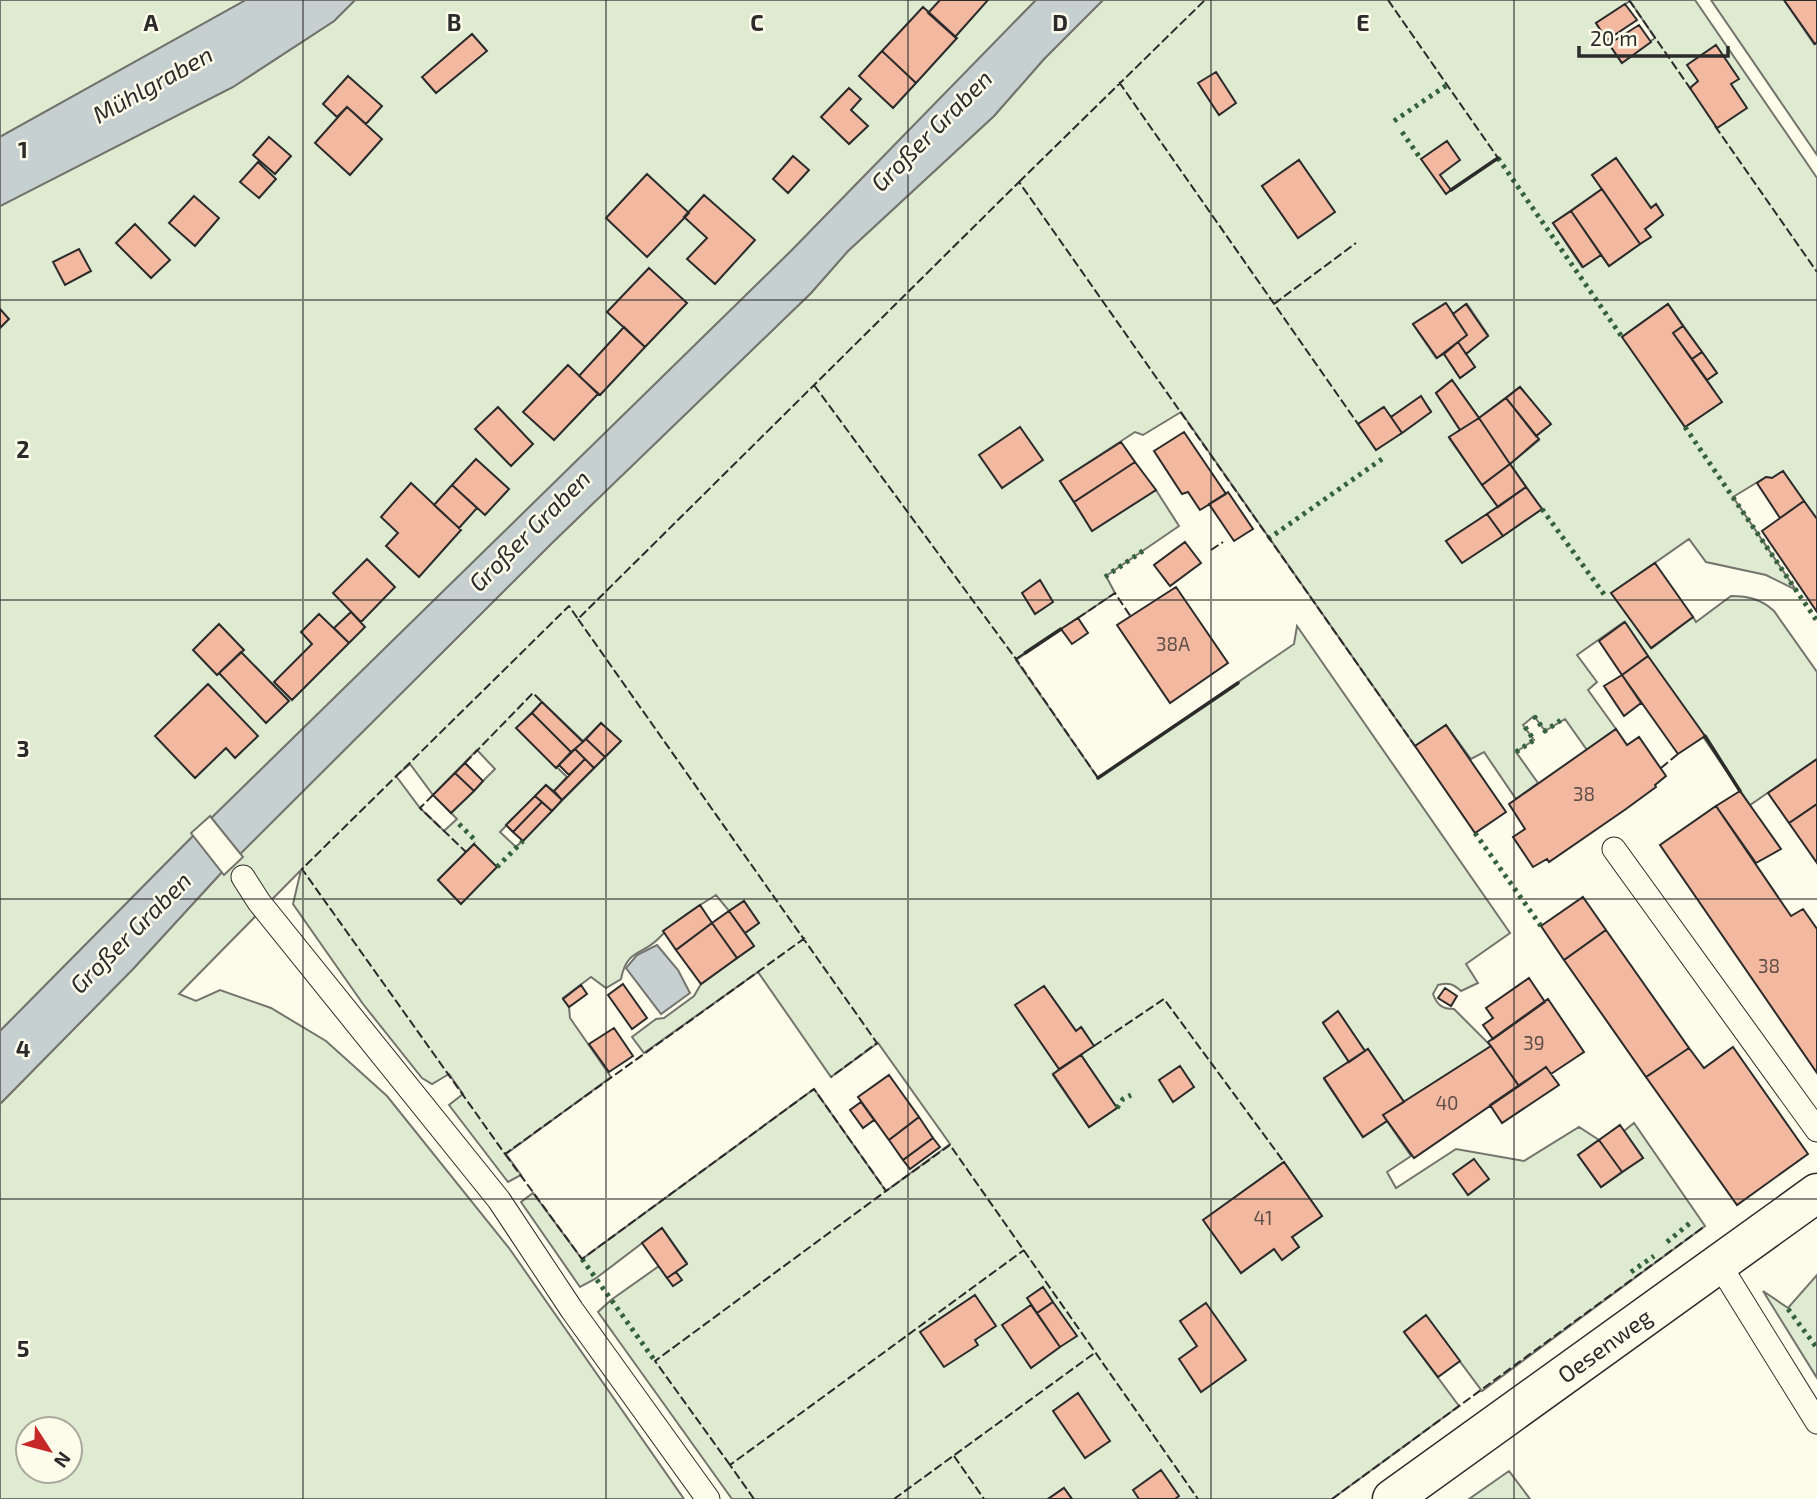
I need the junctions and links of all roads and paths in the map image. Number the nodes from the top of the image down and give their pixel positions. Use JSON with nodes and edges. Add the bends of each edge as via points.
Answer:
{"nodes":[{"id":1,"x":1614,"y":849,"type":"dead end"},
{"id":2,"x":243,"y":877,"type":"dead end"},
{"id":3,"x":1817,"y":1129,"type":"edge"},
{"id":4,"x":1817,"y":1193,"type":"edge"},
{"id":5,"x":1719,"y":1264,"type":"junction"},
{"id":6,"x":1817,"y":1422,"type":"edge"},
{"id":7,"x":708,"y":1499,"type":"edge"},
{"id":8,"x":1392,"y":1499,"type":"edge"}],
"edges":[{"from":1,"to":3,"type":"lane"},
{"from":2,"to":7,"type":"lane","via":[[258,902],[499,1200]]},
{"from":4,"to":5,"type":"street","name":"Oesenweg"},
{"from":5,"to":6,"type":"lane"},
{"from":5,"to":8,"type":"street","name":"Oesenweg"}]}
